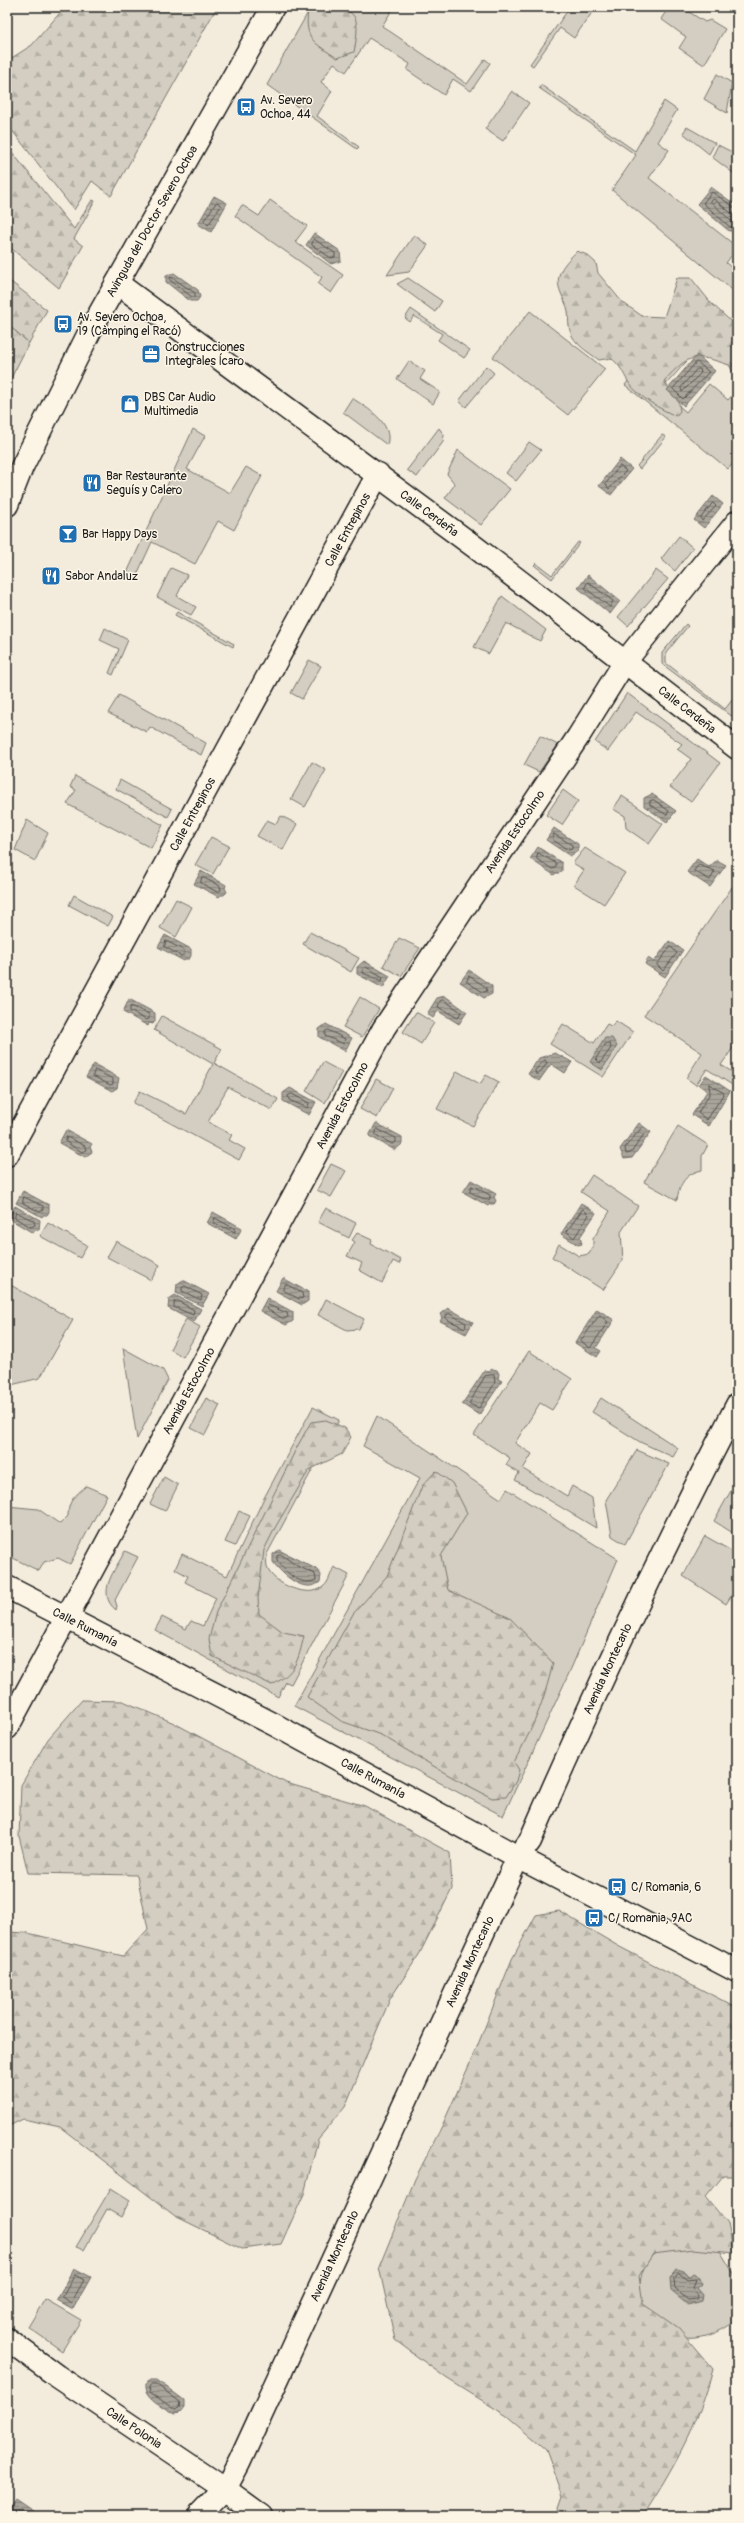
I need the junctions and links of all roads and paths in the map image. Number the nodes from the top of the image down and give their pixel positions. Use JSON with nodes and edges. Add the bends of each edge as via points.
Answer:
{"nodes":[{"id":1,"x":273,"y":7,"type":"edge"},
{"id":2,"x":117,"y":283,"type":"junction"},
{"id":3,"x":378,"y":474,"type":"junction"},
{"id":4,"x":7,"y":505,"type":"edge"},
{"id":5,"x":737,"y":522,"type":"edge"},
{"id":6,"x":624,"y":663,"type":"junction"},
{"id":7,"x":737,"y":748,"type":"edge"},
{"id":8,"x":7,"y":1155,"type":"edge"},
{"id":9,"x":737,"y":1405,"type":"edge"},
{"id":10,"x":7,"y":1587,"type":"edge"},
{"id":11,"x":66,"y":1617,"type":"junction"},
{"id":12,"x":7,"y":1728,"type":"edge"},
{"id":13,"x":518,"y":1857,"type":"junction"},
{"id":14,"x":737,"y":1971,"type":"edge"},
{"id":15,"x":7,"y":2339,"type":"edge"},
{"id":16,"x":225,"y":2489,"type":"junction"},
{"id":17,"x":199,"y":2516,"type":"edge"},
{"id":18,"x":262,"y":2516,"type":"edge"}],
"edges":[{"from":1,"to":2,"type":"street","name":"Avinguda del Doctor Severo Ochoa"},
{"from":2,"to":3,"type":"street","name":"Calle Cerdeña"},
{"from":2,"to":4,"type":"street","name":"Avinguda del Doctor Severo Ochoa","via":[[54,401]]},
{"from":3,"to":6,"type":"street","name":"Calle Cerdeña"},
{"from":3,"to":8,"type":"street","name":"Calle Entrepinos"},
{"from":5,"to":6,"type":"street","name":"Avenida Estocolmo"},
{"from":6,"to":7,"type":"street","name":"Calle Cerdeña"},
{"from":6,"to":11,"type":"street","name":"Avenida Estocolmo","via":[[384,1028]]},
{"from":9,"to":13,"type":"street","name":"Avenida Montecarlo","via":[[650,1575],[530,1841]]},
{"from":10,"to":11,"type":"street","name":"Calle Rumanía"},
{"from":11,"to":12,"type":"street","name":"Avenida Estocolmo"},
{"from":11,"to":13,"type":"street","name":"Calle Rumanía","via":[[275,1725]]},
{"from":13,"to":14,"type":"street","name":"Calle Rumanía"},
{"from":13,"to":16,"type":"street","name":"Avenida Montecarlo"},
{"from":15,"to":16,"type":"street","name":"Calle Polonia","via":[[108,2412]]},
{"from":16,"to":17,"type":"street","name":"Avenida Montecarlo"},
{"from":16,"to":18,"type":"street","name":"Calle Polonia"}]}
